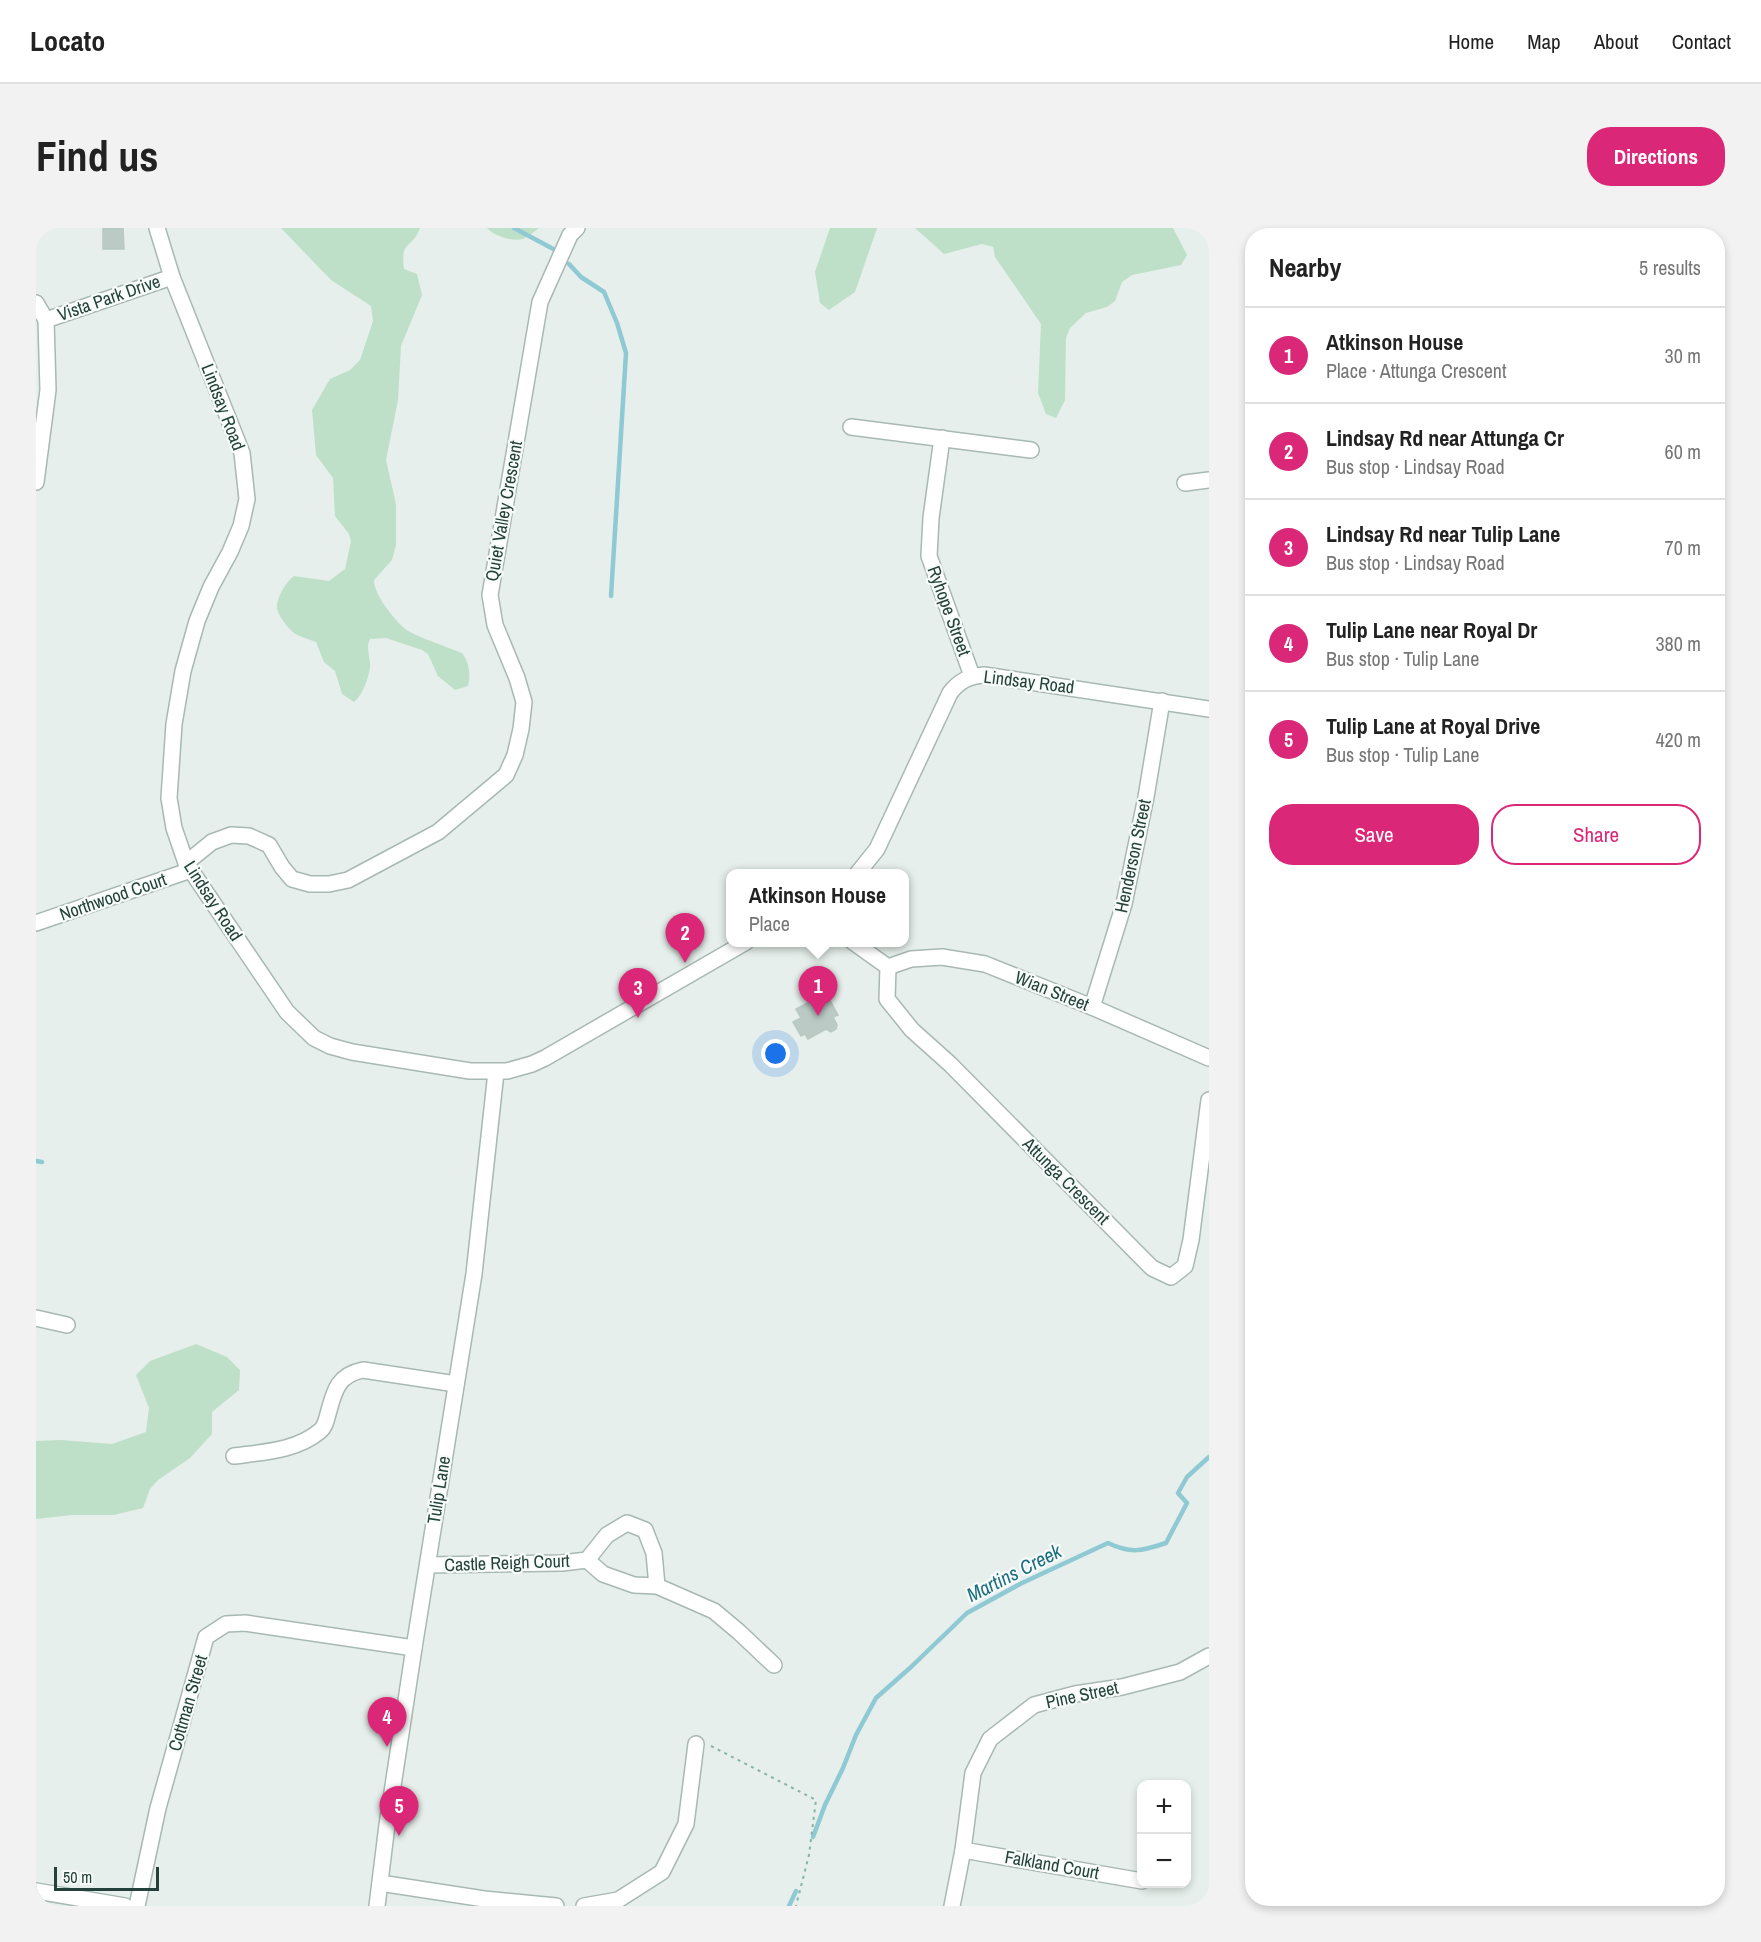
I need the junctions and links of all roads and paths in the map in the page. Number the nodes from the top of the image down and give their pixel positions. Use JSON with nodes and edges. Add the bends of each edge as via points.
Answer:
{"nodes":[{"id":1,"x":157,"y":228,"type":"edge"},
{"id":2,"x":577,"y":228,"type":"edge"},
{"id":3,"x":172,"y":277,"type":"junction"},
{"id":4,"x":36,"y":303,"type":"edge"},
{"id":5,"x":46,"y":320,"type":"junction"},
{"id":6,"x":851,"y":427,"type":"dead end"},
{"id":7,"x":942,"y":438,"type":"junction"},
{"id":8,"x":1031,"y":450,"type":"dead end"},
{"id":9,"x":1209,"y":480,"type":"edge"},
{"id":10,"x":36,"y":482,"type":"edge"},
{"id":11,"x":1185,"y":483,"type":"dead end"},
{"id":12,"x":972,"y":676,"type":"junction"},
{"id":13,"x":1162,"y":701,"type":"junction"},
{"id":14,"x":1209,"y":709,"type":"edge"},
{"id":15,"x":189,"y":867,"type":"junction"},
{"id":16,"x":860,"y":869,"type":"edge"},
{"id":17,"x":36,"y":923,"type":"edge"},
{"id":18,"x":737,"y":947,"type":"edge"},
{"id":19,"x":861,"y":947,"type":"edge"},
{"id":20,"x":888,"y":967,"type":"junction"},
{"id":21,"x":1092,"y":1007,"type":"junction"},
{"id":22,"x":1209,"y":1058,"type":"edge"},
{"id":23,"x":496,"y":1072,"type":"junction"},
{"id":24,"x":1209,"y":1100,"type":"edge"},
{"id":25,"x":36,"y":1318,"type":"edge"},
{"id":26,"x":67,"y":1325,"type":"dead end"},
{"id":27,"x":456,"y":1384,"type":"junction"},
{"id":28,"x":234,"y":1456,"type":"dead end"},
{"id":29,"x":587,"y":1560,"type":"junction"},
{"id":30,"x":428,"y":1566,"type":"junction"},
{"id":31,"x":657,"y":1586,"type":"junction"},
{"id":32,"x":414,"y":1648,"type":"junction"},
{"id":33,"x":1209,"y":1656,"type":"edge"},
{"id":34,"x":774,"y":1665,"type":"dead end"},
{"id":35,"x":696,"y":1744,"type":"joint"},
{"id":36,"x":963,"y":1850,"type":"junction"},
{"id":37,"x":1137,"y":1880,"type":"edge"},
{"id":38,"x":380,"y":1883,"type":"junction"},
{"id":39,"x":36,"y":1891,"type":"edge"},
{"id":40,"x":126,"y":1906,"type":"edge"},
{"id":41,"x":137,"y":1906,"type":"edge"},
{"id":42,"x":377,"y":1906,"type":"edge"},
{"id":43,"x":556,"y":1906,"type":"edge"},
{"id":44,"x":584,"y":1906,"type":"edge"},
{"id":45,"x":796,"y":1906,"type":"edge"},
{"id":46,"x":952,"y":1906,"type":"edge"}],
"edges":[{"from":1,"to":3,"type":"street","name":"Lindsay Road"},
{"from":2,"to":15,"type":"street","name":"Quiet Valley Crescent","via":[[570,234],[540,302],[490,595],[495,626],[524,702],[515,755],[506,775],[438,832],[348,880],[310,884],[292,879],[269,845],[249,836],[231,835],[212,842]]},
{"from":3,"to":5,"type":"street","name":"Vista Park Drive"},
{"from":3,"to":15,"type":"street","name":"Lindsay Road","via":[[242,453],[247,499],[241,526],[197,621],[174,724],[169,798],[174,828]]},
{"from":4,"to":5,"type":"street"},
{"from":5,"to":10,"type":"street","via":[[48,390]]},
{"from":6,"to":7,"type":"street"},
{"from":7,"to":8,"type":"street"},
{"from":7,"to":12,"type":"street","name":"Ryhope Street","via":[[929,556]]},
{"from":9,"to":11,"type":"street"},
{"from":12,"to":13,"type":"street","name":"Lindsay Road"},
{"from":12,"to":16,"type":"street","name":"Lindsay Road","via":[[950,693],[877,849]]},
{"from":13,"to":14,"type":"street","name":"Lindsay Road"},
{"from":13,"to":21,"type":"street","name":"Henderson Street","via":[[1124,904]]},
{"from":15,"to":17,"type":"street","name":"Northwood Court"},
{"from":15,"to":23,"type":"street","name":"Lindsay Road","via":[[288,1012],[314,1038],[352,1052]]},
{"from":18,"to":23,"type":"street","name":"Lindsay Road","via":[[545,1058]]},
{"from":19,"to":20,"type":"street"},
{"from":20,"to":21,"type":"street","name":"Wian Street","via":[[911,959],[942,957],[985,964]]},
{"from":20,"to":24,"type":"street","name":"Attunga Crescent","via":[[887,999],[912,1030],[1152,1268],[1171,1277],[1185,1266],[1191,1240]]},
{"from":21,"to":22,"type":"street","name":"Wian Street"},
{"from":23,"to":27,"type":"street","name":"Tulip Lane","via":[[474,1274]]},
{"from":25,"to":26,"type":"street"},
{"from":27,"to":28,"type":"street","via":[[363,1370],[351,1372],[338,1384],[319,1431],[292,1447]]},
{"from":27,"to":30,"type":"street","name":"Tulip Lane"},
{"from":29,"to":30,"type":"street","name":"Castle Reigh Court"},
{"from":29,"to":31,"type":"street","name":"Castle Reigh Court","via":[[603,1574],[634,1585]]},
{"from":29,"to":31,"type":"street","name":"Castle Reigh Court","via":[[607,1535],[627,1523],[645,1530],[654,1553]]},
{"from":30,"to":32,"type":"street","name":"Tulip Lane"},
{"from":31,"to":34,"type":"street","name":"Castle Reigh Court","via":[[714,1611]]},
{"from":32,"to":38,"type":"street","name":"Tulip Lane"},
{"from":32,"to":41,"type":"street","name":"Cottman Street","via":[[245,1623],[226,1624],[206,1637],[158,1808]]},
{"from":33,"to":36,"type":"street","name":"Pine Street","via":[[1180,1672],[1034,1705],[990,1739],[973,1773]]},
{"from":35,"to":44,"type":"street","via":[[686,1824],[662,1872],[618,1900]]},
{"from":35,"to":45,"type":"path","via":[[713,1746],[816,1800],[809,1855]]},
{"from":36,"to":37,"type":"street","name":"Falkland Court"},
{"from":36,"to":46,"type":"street","name":"Pine Street"},
{"from":38,"to":42,"type":"street","name":"Tulip Lane"},
{"from":38,"to":43,"type":"street"},
{"from":39,"to":40,"type":"street"}]}
